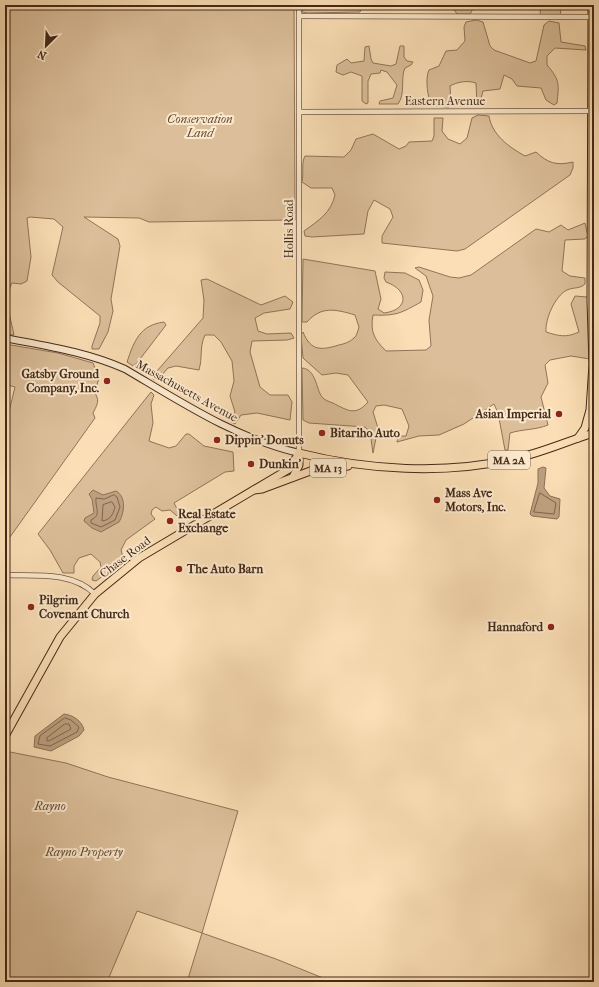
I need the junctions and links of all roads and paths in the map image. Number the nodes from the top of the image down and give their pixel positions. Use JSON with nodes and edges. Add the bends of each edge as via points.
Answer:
{"nodes":[{"id":1,"x":299,"y":5,"type":"edge"},
{"id":2,"x":592,"y":5,"type":"edge"},
{"id":3,"x":299,"y":16,"type":"junction"},
{"id":4,"x":591,"y":17,"type":"junction"},
{"id":5,"x":591,"y":111,"type":"junction"},
{"id":6,"x":299,"y":112,"type":"junction"},
{"id":7,"x":592,"y":230,"type":"edge"},
{"id":8,"x":5,"y":338,"type":"edge"},
{"id":9,"x":592,"y":405,"type":"edge"},
{"id":10,"x":594,"y":419,"type":"edge"},
{"id":11,"x":594,"y":433,"type":"edge"},
{"id":12,"x":578,"y":438,"type":"junction"},
{"id":13,"x":299,"y":453,"type":"junction"},
{"id":14,"x":365,"y":464,"type":"junction"},
{"id":15,"x":293,"y":477,"type":"junction"},
{"id":16,"x":252,"y":491,"type":"junction"},
{"id":17,"x":5,"y":575,"type":"edge"},
{"id":18,"x":95,"y":594,"type":"junction"},
{"id":19,"x":5,"y":736,"type":"edge"}],
"edges":[{"from":1,"to":3,"type":"street","name":"Hollis Road"},
{"from":2,"to":4,"type":"main road"},
{"from":3,"to":4,"type":"street"},
{"from":3,"to":6,"type":"street","name":"Hollis Road"},
{"from":4,"to":5,"type":"main road"},
{"from":5,"to":6,"type":"street","name":"Eastern Avenue"},
{"from":5,"to":7,"type":"main road"},
{"from":6,"to":13,"type":"street","name":"Hollis Road"},
{"from":7,"to":9,"type":"main road"},
{"from":8,"to":13,"type":"main road","name":"Massachusetts Avenue","number":"MA 2A","via":[[76,352],[110,362],[218,423],[261,442]]},
{"from":9,"to":10,"type":"main road"},
{"from":9,"to":12,"type":"main road","via":[[585,428]]},
{"from":11,"to":12,"type":"main road","name":"Massachusetts Avenue","number":"MA 2A"},
{"from":12,"to":14,"type":"main road","name":"Massachusetts Avenue","number":"MA 2A","via":[[520,457],[475,466],[432,468]]},
{"from":13,"to":14,"type":"main road","name":"Massachusetts Avenue","number":"MA 2A"},
{"from":13,"to":15,"type":"main road","via":[[299,464]]},
{"from":13,"to":16,"type":"main road","name":"Chase Road","number":"MA 13","via":[[289,469]]},
{"from":14,"to":15,"type":"main road","name":"Chase Road","number":"MA 13","via":[[320,469]]},
{"from":15,"to":16,"type":"main road","name":"Chase Road","number":"MA 13"},
{"from":16,"to":18,"type":"main road","name":"Chase Road","number":"MA 13","via":[[139,558]]},
{"from":17,"to":18,"type":"street","via":[[75,580]]},
{"from":18,"to":19,"type":"main road","name":"Chase Road","number":"MA 13","via":[[60,637]]}]}
